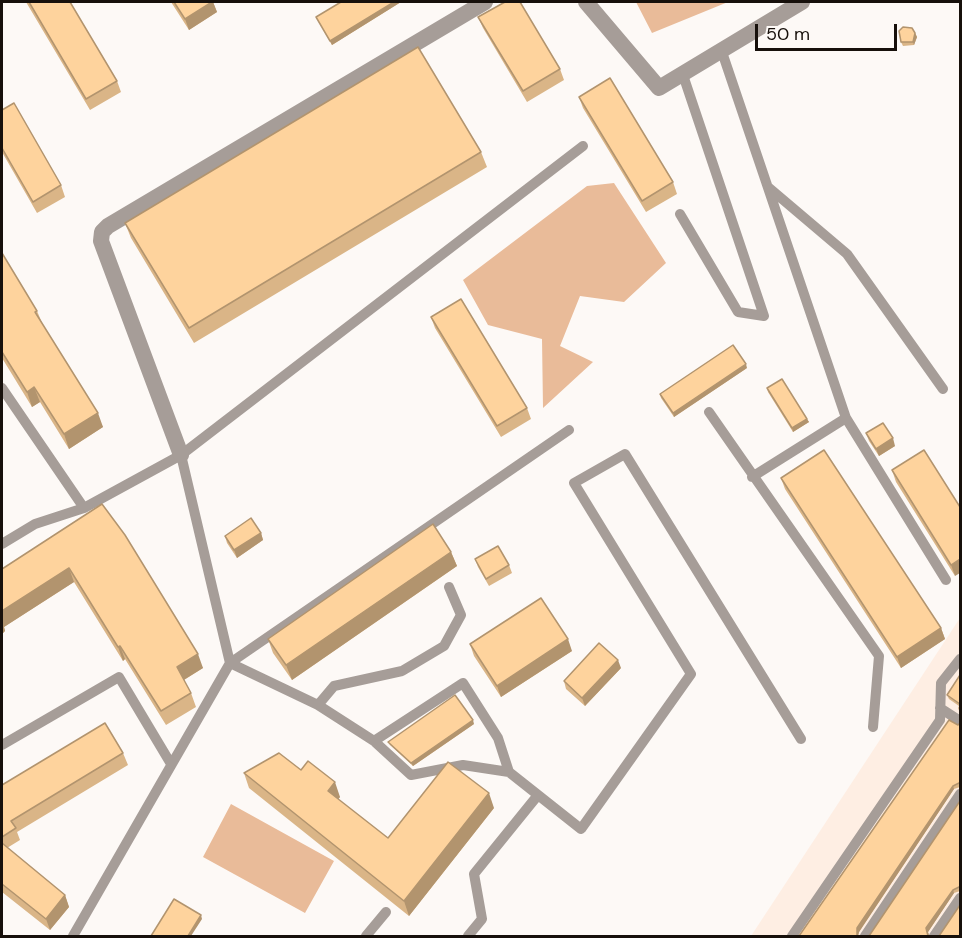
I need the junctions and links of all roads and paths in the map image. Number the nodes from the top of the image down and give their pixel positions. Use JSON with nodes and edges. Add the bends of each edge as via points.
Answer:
{"nodes":[{"id":1,"x":485,"y":2,"type":"edge"},
{"id":2,"x":586,"y":2,"type":"edge"},
{"id":3,"x":802,"y":2,"type":"edge"},
{"id":4,"x":722,"y":52,"type":"junction"},
{"id":5,"x":683,"y":75,"type":"junction"},
{"id":6,"x":583,"y":146,"type":"dead end"},
{"id":7,"x":768,"y":187,"type":"junction"},
{"id":8,"x":680,"y":214,"type":"dead end"},
{"id":9,"x":2,"y":388,"type":"edge"},
{"id":10,"x":943,"y":389,"type":"dead end"},
{"id":11,"x":710,"y":412,"type":"dead end"},
{"id":12,"x":846,"y":418,"type":"junction"},
{"id":13,"x":569,"y":430,"type":"dead end"},
{"id":14,"x":181,"y":455,"type":"junction"},
{"id":15,"x":752,"y":477,"type":"junction"},
{"id":16,"x":84,"y":508,"type":"junction"},
{"id":17,"x":2,"y":544,"type":"edge"},
{"id":18,"x":946,"y":580,"type":"dead end"},
{"id":19,"x":449,"y":587,"type":"dead end"},
{"id":20,"x":960,"y":659,"type":"edge"},
{"id":21,"x":230,"y":663,"type":"junction"},
{"id":22,"x":318,"y":705,"type":"junction"},
{"id":23,"x":940,"y":708,"type":"junction"},
{"id":24,"x":960,"y":721,"type":"edge"},
{"id":25,"x":873,"y":727,"type":"dead end"},
{"id":26,"x":801,"y":739,"type":"dead end"},
{"id":27,"x":374,"y":741,"type":"junction"},
{"id":28,"x":2,"y":745,"type":"edge"},
{"id":29,"x":171,"y":764,"type":"junction"},
{"id":30,"x":509,"y":772,"type":"junction"},
{"id":31,"x":960,"y":794,"type":"edge"},
{"id":32,"x":538,"y":795,"type":"junction"},
{"id":33,"x":960,"y":898,"type":"edge"},
{"id":34,"x":387,"y":912,"type":"dead end"},
{"id":35,"x":73,"y":936,"type":"edge"},
{"id":36,"x":366,"y":936,"type":"edge"},
{"id":37,"x":468,"y":936,"type":"edge"},
{"id":38,"x":792,"y":936,"type":"edge"},
{"id":39,"x":865,"y":936,"type":"edge"},
{"id":40,"x":934,"y":936,"type":"edge"}],
"edges":[{"from":1,"to":14,"type":"street","via":[[102,232],[102,241]]},
{"from":2,"to":5,"type":"street","via":[[659,88]]},
{"from":3,"to":4,"type":"street"},
{"from":4,"to":5,"type":"street"},
{"from":4,"to":7,"type":"lane"},
{"from":5,"to":8,"type":"lane","via":[[764,316],[738,312]]},
{"from":6,"to":14,"type":"lane"},
{"from":7,"to":10,"type":"lane","via":[[847,254]]},
{"from":7,"to":12,"type":"lane"},
{"from":9,"to":16,"type":"lane"},
{"from":11,"to":15,"type":"lane"},
{"from":12,"to":15,"type":"lane"},
{"from":12,"to":18,"type":"lane"},
{"from":13,"to":21,"type":"lane"},
{"from":14,"to":16,"type":"lane"},
{"from":14,"to":21,"type":"lane"},
{"from":15,"to":25,"type":"lane","via":[[879,656]]},
{"from":16,"to":17,"type":"lane","via":[[35,524]]},
{"from":19,"to":22,"type":"lane","via":[[461,615],[444,646],[402,671],[334,686]]},
{"from":20,"to":23,"type":"lane","via":[[941,684]]},
{"from":21,"to":22,"type":"lane"},
{"from":21,"to":29,"type":"lane"},
{"from":22,"to":27,"type":"lane"},
{"from":23,"to":24,"type":"lane"},
{"from":23,"to":38,"type":"lane","via":[[940,720]]},
{"from":26,"to":32,"type":"lane","via":[[625,454],[573,483],[691,674],[581,829]]},
{"from":27,"to":30,"type":"lane","via":[[411,775],[463,765]]},
{"from":27,"to":30,"type":"lane","via":[[463,683],[498,738]]},
{"from":28,"to":29,"type":"lane","via":[[119,677]]},
{"from":29,"to":35,"type":"lane"},
{"from":30,"to":32,"type":"lane"},
{"from":31,"to":39,"type":"lane"},
{"from":32,"to":37,"type":"lane","via":[[474,874],[482,919]]},
{"from":33,"to":40,"type":"lane"},
{"from":34,"to":36,"type":"lane"}]}
